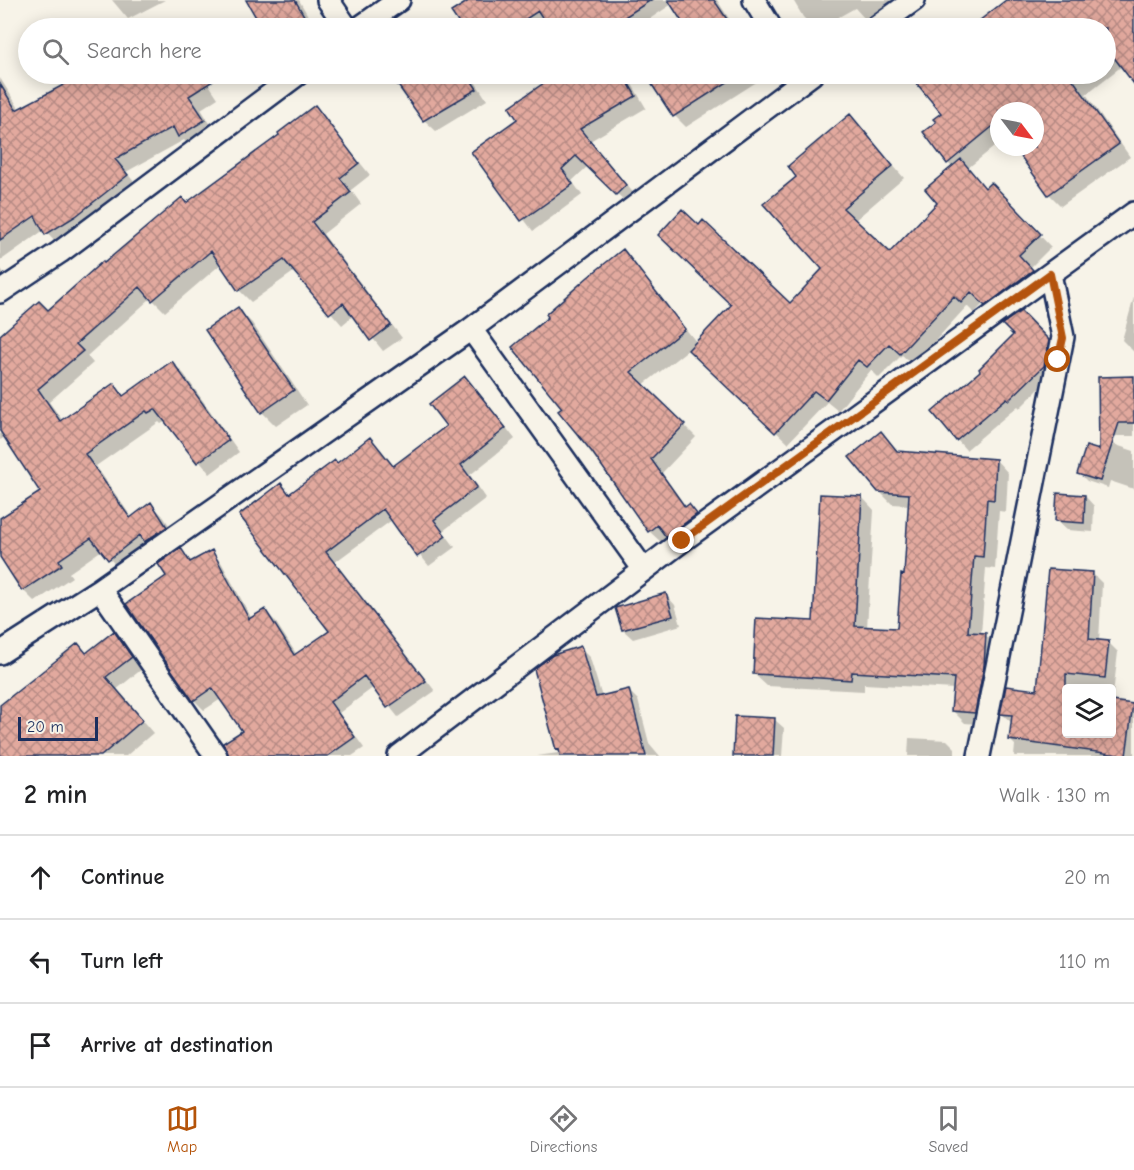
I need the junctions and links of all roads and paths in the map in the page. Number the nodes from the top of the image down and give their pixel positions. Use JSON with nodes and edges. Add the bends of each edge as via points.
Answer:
{"nodes":[{"id":1,"x":328,"y":0,"type":"edge"},
{"id":2,"x":399,"y":0,"type":"edge"},
{"id":3,"x":754,"y":0,"type":"edge"},
{"id":4,"x":914,"y":0,"type":"edge"},
{"id":5,"x":340,"y":18,"type":"edge"},
{"id":6,"x":373,"y":18,"type":"edge"},
{"id":7,"x":765,"y":18,"type":"edge"},
{"id":8,"x":889,"y":18,"type":"edge"},
{"id":9,"x":285,"y":84,"type":"edge"},
{"id":10,"x":793,"y":84,"type":"edge"},
{"id":11,"x":1134,"y":213,"type":"edge"},
{"id":12,"x":1050,"y":274,"type":"junction"},
{"id":13,"x":0,"y":292,"type":"edge"},
{"id":14,"x":471,"y":329,"type":"junction"},
{"id":15,"x":644,"y":570,"type":"junction"},
{"id":16,"x":100,"y":589,"type":"junction"},
{"id":17,"x":0,"y":653,"type":"edge"},
{"id":18,"x":216,"y":756,"type":"edge"},
{"id":19,"x":399,"y":756,"type":"edge"},
{"id":20,"x":979,"y":756,"type":"edge"}],
"edges":[{"from":1,"to":5,"type":"street"},
{"from":2,"to":6,"type":"street"},
{"from":3,"to":7,"type":"street"},
{"from":4,"to":8,"type":"street"},
{"from":9,"to":13,"type":"street","via":[[60,252]]},
{"from":10,"to":14,"type":"street"},
{"from":11,"to":12,"type":"street"},
{"from":12,"to":15,"type":"street"},
{"from":12,"to":20,"type":"street","via":[[1063,338]]},
{"from":14,"to":15,"type":"street"},
{"from":14,"to":16,"type":"street"},
{"from":15,"to":19,"type":"street"},
{"from":16,"to":17,"type":"street"},
{"from":16,"to":18,"type":"street"}]}
